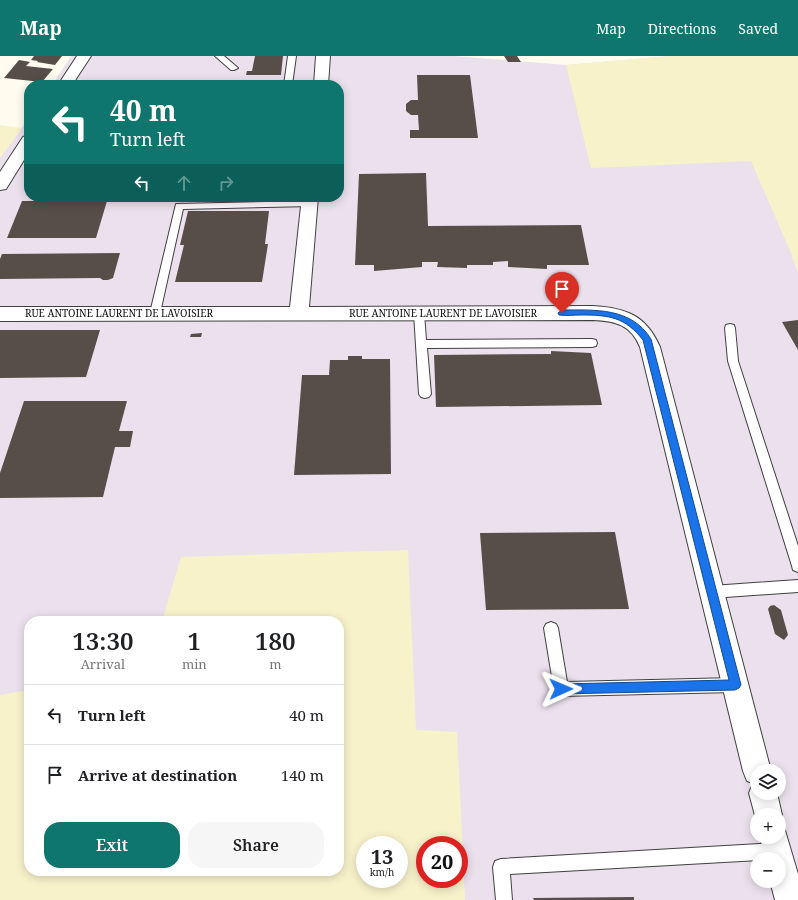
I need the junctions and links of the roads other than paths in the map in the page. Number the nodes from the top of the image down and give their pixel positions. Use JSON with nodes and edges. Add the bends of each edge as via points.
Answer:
{"nodes":[{"id":1,"x":84,"y":56,"type":"edge"},
{"id":2,"x":219,"y":56,"type":"edge"},
{"id":3,"x":292,"y":56,"type":"edge"},
{"id":4,"x":323,"y":56,"type":"edge"},
{"id":5,"x":234,"y":68,"type":"dead end"},
{"id":6,"x":68,"y":80,"type":"edge"},
{"id":7,"x":289,"y":80,"type":"edge"},
{"id":8,"x":321,"y":80,"type":"edge"},
{"id":9,"x":24,"y":148,"type":"edge"},
{"id":10,"x":0,"y":185,"type":"edge"},
{"id":11,"x":284,"y":202,"type":"edge"},
{"id":12,"x":310,"y":202,"type":"edge"},
{"id":13,"x":155,"y":313,"type":"junction"},
{"id":14,"x":419,"y":313,"type":"junction"},
{"id":15,"x":0,"y":314,"type":"edge"},
{"id":16,"x":299,"y":314,"type":"junction"},
{"id":17,"x":730,"y":328,"type":"dead end"},
{"id":18,"x":592,"y":343,"type":"dead end"},
{"id":19,"x":421,"y":344,"type":"junction"},
{"id":20,"x":425,"y":394,"type":"dead end"},
{"id":21,"x":798,"y":566,"type":"edge"},
{"id":22,"x":798,"y":586,"type":"edge"},
{"id":23,"x":712,"y":592,"type":"junction"},
{"id":24,"x":551,"y":628,"type":"dead end"},
{"id":25,"x":735,"y":685,"type":"junction"},
{"id":26,"x":755,"y":764,"type":"edge"},
{"id":27,"x":776,"y":844,"type":"edge"},
{"id":28,"x":504,"y":900,"type":"edge"},
{"id":29,"x":790,"y":900,"type":"edge"}],
"edges":[{"from":1,"to":6,"type":"street"},
{"from":2,"to":5,"type":"lane"},
{"from":3,"to":7,"type":"lane"},
{"from":4,"to":8,"type":"street"},
{"from":9,"to":10,"type":"street"},
{"from":11,"to":13,"type":"lane","via":[[179,206]]},
{"from":12,"to":16,"type":"street"},
{"from":13,"to":15,"type":"street","name":"RUE ANTOINE LAURENT DE LAVOISIER"},
{"from":13,"to":16,"type":"street","name":"RUE ANTOINE LAURENT DE LAVOISIER"},
{"from":14,"to":16,"type":"street","name":"RUE ANTOINE LAURENT DE LAVOISIER"},
{"from":14,"to":19,"type":"lane"},
{"from":14,"to":23,"type":"street","name":"RUE ANTOINE LAURENT DE LAVOISIER","via":[[593,313],[621,317],[636,326],[650,347]]},
{"from":17,"to":21,"type":"lane","via":[[733,361]]},
{"from":18,"to":19,"type":"lane"},
{"from":19,"to":20,"type":"lane"},
{"from":22,"to":23,"type":"lane"},
{"from":23,"to":25,"type":"street","name":"RUE ANTOINE LAURENT DE LAVOISIER"},
{"from":24,"to":25,"type":"lane","via":[[561,689]]},
{"from":25,"to":26,"type":"street","name":"RUE ANTOINE LAURENT DE LAVOISIER"},
{"from":27,"to":28,"type":"lane","via":[[501,868]]},
{"from":27,"to":29,"type":"street"}]}
